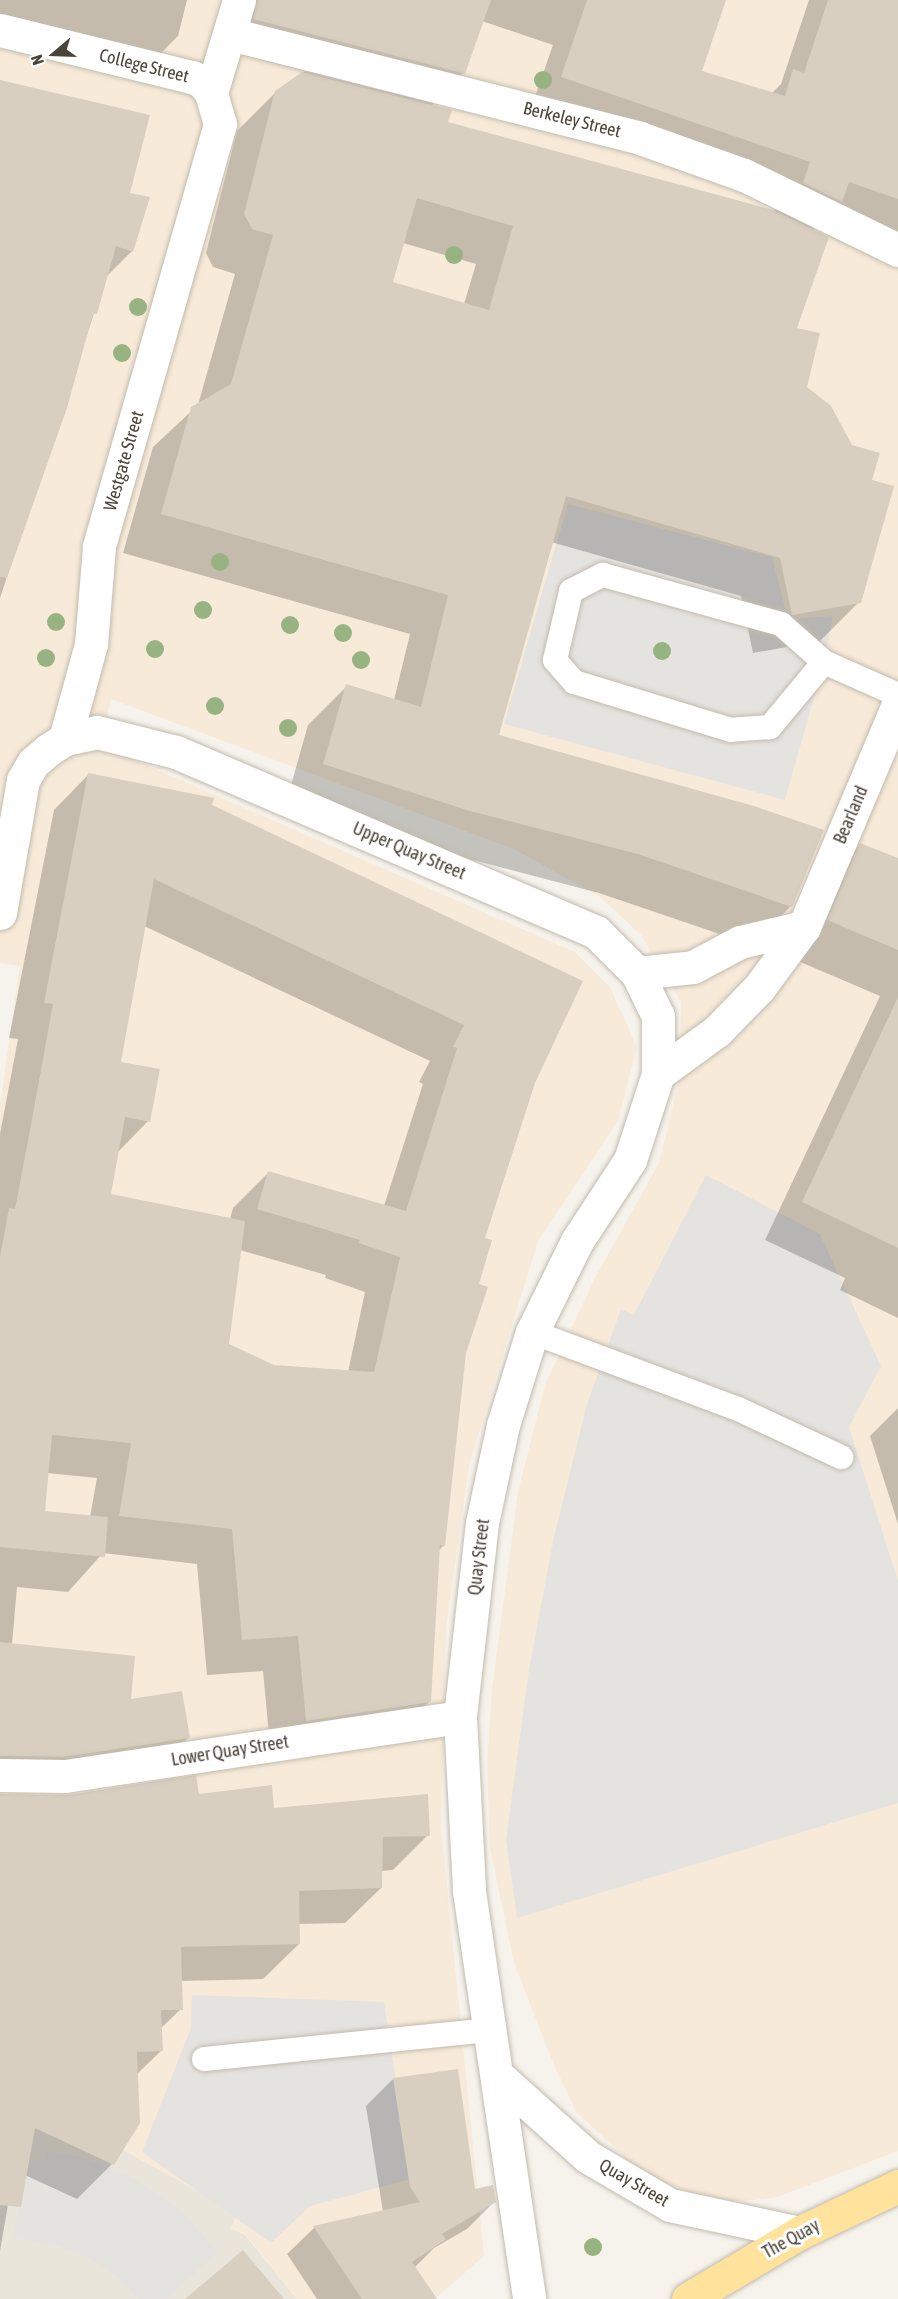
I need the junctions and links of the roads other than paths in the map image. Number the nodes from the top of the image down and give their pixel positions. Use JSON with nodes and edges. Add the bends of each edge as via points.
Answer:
{"nodes":[{"id":1,"x":239,"y":0,"type":"edge"},
{"id":2,"x":0,"y":30,"type":"edge"},
{"id":3,"x":230,"y":34,"type":"junction"},
{"id":4,"x":211,"y":93,"type":"junction"},
{"id":5,"x":898,"y":250,"type":"edge"},
{"id":6,"x":824,"y":662,"type":"junction"},
{"id":7,"x":898,"y":695,"type":"edge"},
{"id":8,"x":898,"y":704,"type":"edge"},
{"id":9,"x":65,"y":740,"type":"junction"},
{"id":10,"x":0,"y":913,"type":"edge"},
{"id":11,"x":804,"y":927,"type":"junction"},
{"id":12,"x":638,"y":974,"type":"junction"},
{"id":13,"x":658,"y":1074,"type":"junction"},
{"id":14,"x":532,"y":1332,"type":"junction"},
{"id":15,"x":841,"y":1457,"type":"dead end"},
{"id":16,"x":460,"y":1717,"type":"junction"},
{"id":17,"x":0,"y":1774,"type":"edge"},
{"id":18,"x":491,"y":2031,"type":"junction"},
{"id":19,"x":204,"y":2059,"type":"dead end"},
{"id":20,"x":498,"y":2075,"type":"junction"},
{"id":21,"x":898,"y":2186,"type":"edge"},
{"id":22,"x":799,"y":2233,"type":"junction"},
{"id":23,"x":529,"y":2299,"type":"edge"},
{"id":24,"x":688,"y":2299,"type":"edge"}],
"edges":[{"from":1,"to":3,"type":"street"},
{"from":2,"to":4,"type":"street","name":"College Street","via":[[192,77],[203,82]]},
{"from":3,"to":4,"type":"street"},
{"from":3,"to":5,"type":"street","name":"Berkeley Street","via":[[640,138],[744,175]]},
{"from":4,"to":9,"type":"street","name":"Westgate Street","via":[[220,124],[216,144],[99,547],[91,644]]},
{"from":6,"to":6,"type":"lane","via":[[770,727],[731,730],[574,682],[555,660],[571,591],[603,575],[780,624]]},
{"from":6,"to":7,"type":"lane"},
{"from":8,"to":11,"type":"street","name":"Bearland"},
{"from":9,"to":10,"type":"street","via":[[33,763],[23,780]]},
{"from":9,"to":12,"type":"street","name":"Upper Quay Street","via":[[97,732],[176,752],[596,932]]},
{"from":11,"to":12,"type":"street","via":[[740,942],[693,967]]},
{"from":11,"to":13,"type":"street","name":"Bearland","via":[[759,988],[717,1031]]},
{"from":12,"to":13,"type":"street","name":"Upper Quay Street","via":[[658,1016]]},
{"from":13,"to":14,"type":"street","name":"Quay Street","via":[[630,1160],[578,1241]]},
{"from":14,"to":15,"type":"lane","via":[[738,1409]]},
{"from":14,"to":16,"type":"street","name":"Quay Street","via":[[503,1425],[482,1523]]},
{"from":16,"to":17,"type":"street","name":"Lower Quay Street","via":[[65,1776]]},
{"from":16,"to":18,"type":"street","name":"Quay Street","via":[[469,1891]]},
{"from":18,"to":19,"type":"lane"},
{"from":18,"to":20,"type":"street","name":"Quay Street"},
{"from":20,"to":22,"type":"street","name":"Quay Street","via":[[588,2157],[670,2205]]},
{"from":20,"to":23,"type":"street","name":"Quay Street"},
{"from":21,"to":22,"type":"main road","name":"The Quay"},
{"from":22,"to":24,"type":"main road","name":"The Quay"}]}
